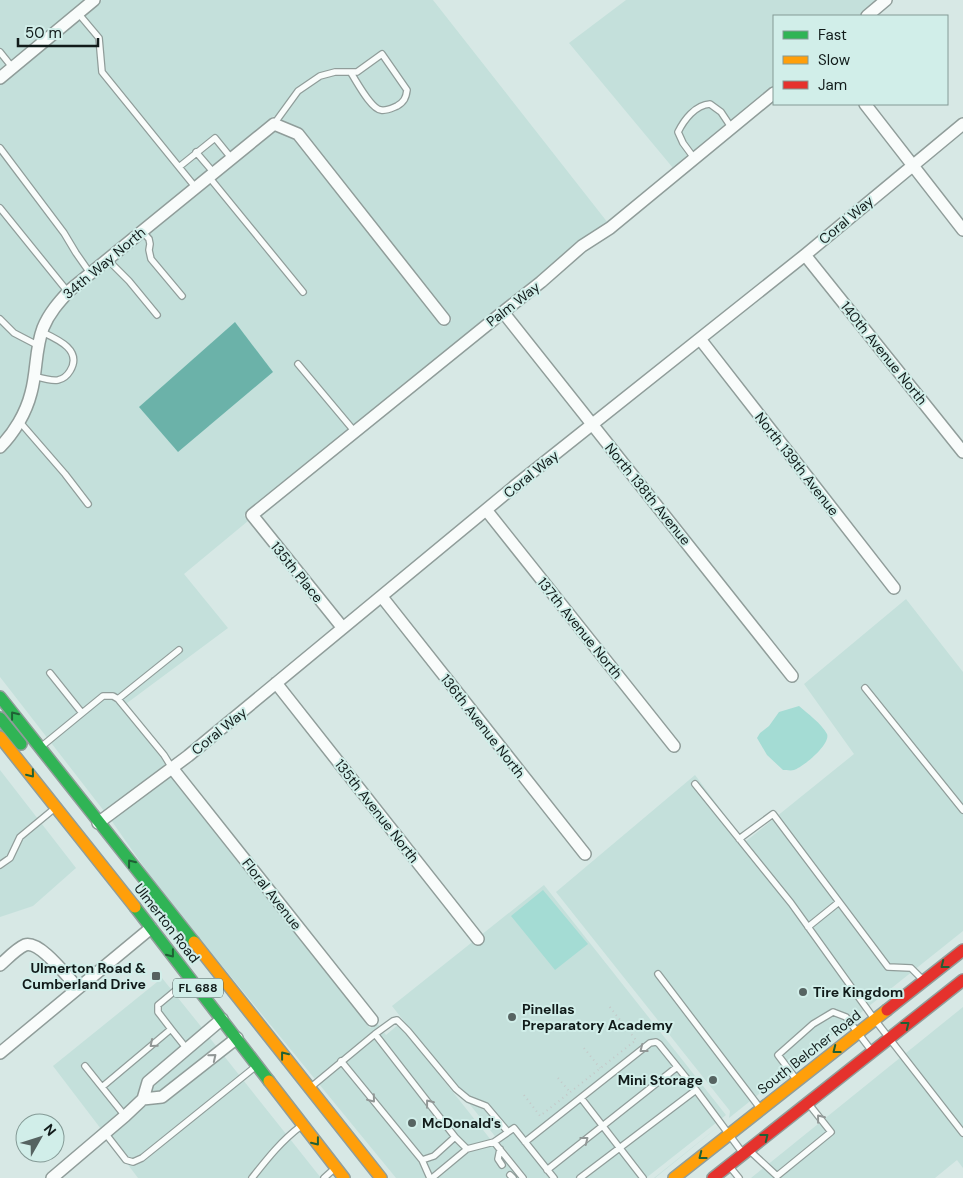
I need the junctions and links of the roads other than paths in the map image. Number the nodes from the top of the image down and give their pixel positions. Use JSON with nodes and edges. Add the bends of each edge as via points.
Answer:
{"nodes":[{"id":1,"x":94,"y":0,"type":"edge"},
{"id":2,"x":886,"y":0,"type":"edge"},
{"id":3,"x":78,"y":13,"type":"junction"},
{"id":4,"x":868,"y":15,"type":"edge"},
{"id":5,"x":0,"y":52,"type":"edge"},
{"id":6,"x":12,"y":67,"type":"junction"},
{"id":7,"x":352,"y":73,"type":"junction"},
{"id":8,"x":0,"y":78,"type":"edge"},
{"id":9,"x":773,"y":94,"type":"edge"},
{"id":10,"x":866,"y":105,"type":"edge"},
{"id":11,"x":274,"y":124,"type":"junction"},
{"id":12,"x":963,"y":124,"type":"edge"},
{"id":13,"x":731,"y":127,"type":"junction"},
{"id":14,"x":0,"y":148,"type":"edge"},
{"id":15,"x":196,"y":152,"type":"junction"},
{"id":16,"x":694,"y":158,"type":"junction"},
{"id":17,"x":232,"y":159,"type":"junction"},
{"id":18,"x":912,"y":165,"type":"junction"},
{"id":19,"x":179,"y":166,"type":"junction"},
{"id":20,"x":211,"y":175,"type":"junction"},
{"id":21,"x":196,"y":188,"type":"junction"},
{"id":22,"x":0,"y":208,"type":"edge"},
{"id":23,"x":963,"y":230,"type":"edge"},
{"id":24,"x":142,"y":231,"type":"junction"},
{"id":25,"x":805,"y":255,"type":"junction"},
{"id":26,"x":108,"y":259,"type":"junction"},
{"id":27,"x":90,"y":273,"type":"junction"},
{"id":28,"x":68,"y":292,"type":"junction"},
{"id":29,"x":303,"y":292,"type":"dead end"},
{"id":30,"x":182,"y":296,"type":"dead end"},
{"id":31,"x":503,"y":312,"type":"junction"},
{"id":32,"x":157,"y":314,"type":"dead end"},
{"id":33,"x":0,"y":319,"type":"edge"},
{"id":34,"x":444,"y":319,"type":"dead end"},
{"id":35,"x":42,"y":332,"type":"junction"},
{"id":36,"x":700,"y":339,"type":"junction"},
{"id":37,"x":39,"y":346,"type":"junction"},
{"id":38,"x":298,"y":364,"type":"dead end"},
{"id":39,"x":34,"y":376,"type":"junction"},
{"id":40,"x":20,"y":421,"type":"junction"},
{"id":41,"x":592,"y":424,"type":"junction"},
{"id":42,"x":355,"y":432,"type":"junction"},
{"id":43,"x":0,"y":447,"type":"edge"},
{"id":44,"x":963,"y":452,"type":"edge"},
{"id":45,"x":88,"y":504,"type":"dead end"},
{"id":46,"x":487,"y":511,"type":"junction"},
{"id":47,"x":252,"y":515,"type":"joint"},
{"id":48,"x":894,"y":588,"type":"dead end"},
{"id":49,"x":382,"y":597,"type":"junction"},
{"id":50,"x":342,"y":627,"type":"junction"},
{"id":51,"x":179,"y":650,"type":"dead end"},
{"id":52,"x":50,"y":673,"type":"dead end"},
{"id":53,"x":792,"y":676,"type":"dead end"},
{"id":54,"x":276,"y":683,"type":"junction"},
{"id":55,"x":865,"y":688,"type":"dead end"},
{"id":56,"x":0,"y":697,"type":"edge"},
{"id":57,"x":118,"y":700,"type":"junction"},
{"id":58,"x":82,"y":713,"type":"junction"},
{"id":59,"x":0,"y":718,"type":"edge"},
{"id":60,"x":0,"y":738,"type":"edge"},
{"id":61,"x":674,"y":746,"type":"dead end"},
{"id":62,"x":40,"y":748,"type":"junction"},
{"id":63,"x":29,"y":755,"type":"dead end"},
{"id":64,"x":172,"y":768,"type":"junction"},
{"id":65,"x":695,"y":784,"type":"dead end"},
{"id":66,"x":57,"y":807,"type":"junction"},
{"id":67,"x":963,"y":810,"type":"edge"},
{"id":68,"x":81,"y":818,"type":"dead end"},
{"id":69,"x":98,"y":822,"type":"junction"},
{"id":70,"x":739,"y":839,"type":"junction"},
{"id":71,"x":585,"y":854,"type":"dead end"},
{"id":72,"x":115,"y":862,"type":"dead end"},
{"id":73,"x":101,"y":863,"type":"junction"},
{"id":74,"x":0,"y":865,"type":"edge"},
{"id":75,"x":138,"y":890,"type":"dead end"},
{"id":76,"x":839,"y":902,"type":"junction"},
{"id":77,"x":154,"y":910,"type":"dead end"},
{"id":78,"x":808,"y":927,"type":"junction"},
{"id":79,"x":151,"y":928,"type":"junction"},
{"id":80,"x":175,"y":938,"type":"dead end"},
{"id":81,"x":478,"y":939,"type":"dead end"},
{"id":82,"x":963,"y":950,"type":"edge"},
{"id":83,"x":205,"y":956,"type":"junction"},
{"id":84,"x":0,"y":965,"type":"edge"},
{"id":85,"x":658,"y":974,"type":"dead end"},
{"id":86,"x":190,"y":978,"type":"junction"},
{"id":87,"x":924,"y":981,"type":"junction"},
{"id":88,"x":960,"y":984,"type":"edge"},
{"id":89,"x":78,"y":988,"type":"junction"},
{"id":90,"x":222,"y":1019,"type":"junction"},
{"id":91,"x":372,"y":1020,"type":"dead end"},
{"id":92,"x":875,"y":1020,"type":"junction"},
{"id":93,"x":171,"y":1029,"type":"junction"},
{"id":94,"x":858,"y":1033,"type":"junction"},
{"id":95,"x":374,"y":1034,"type":"junction"},
{"id":96,"x":0,"y":1037,"type":"edge"},
{"id":97,"x":237,"y":1038,"type":"junction"},
{"id":98,"x":890,"y":1038,"type":"junction"},
{"id":99,"x":187,"y":1049,"type":"junction"},
{"id":100,"x":4,"y":1050,"type":"edge"},
{"id":101,"x":873,"y":1051,"type":"junction"},
{"id":102,"x":342,"y":1061,"type":"junction"},
{"id":103,"x":258,"y":1065,"type":"junction"},
{"id":104,"x":85,"y":1066,"type":"dead end"},
{"id":105,"x":677,"y":1067,"type":"junction"},
{"id":106,"x":797,"y":1081,"type":"junction"},
{"id":107,"x":102,"y":1087,"type":"junction"},
{"id":108,"x":309,"y":1088,"type":"junction"},
{"id":109,"x":696,"y":1090,"type":"junction"},
{"id":110,"x":581,"y":1098,"type":"junction"},
{"id":111,"x":143,"y":1099,"type":"junction"},
{"id":112,"x":808,"y":1103,"type":"junction"},
{"id":113,"x":761,"y":1109,"type":"junction"},
{"id":114,"x":125,"y":1116,"type":"junction"},
{"id":115,"x":302,"y":1125,"type":"junction"},
{"id":116,"x":603,"y":1126,"type":"junction"},
{"id":117,"x":508,"y":1132,"type":"junction"},
{"id":118,"x":963,"y":1133,"type":"edge"},
{"id":119,"x":105,"y":1134,"type":"junction"},
{"id":120,"x":729,"y":1135,"type":"junction"},
{"id":121,"x":455,"y":1137,"type":"junction"},
{"id":122,"x":494,"y":1142,"type":"junction"},
{"id":123,"x":525,"y":1142,"type":"junction"},
{"id":124,"x":620,"y":1148,"type":"junction"},
{"id":125,"x":466,"y":1149,"type":"junction"},
{"id":126,"x":500,"y":1149,"type":"junction"},
{"id":127,"x":746,"y":1152,"type":"junction"},
{"id":128,"x":422,"y":1160,"type":"junction"},
{"id":129,"x":502,"y":1165,"type":"dead end"},
{"id":130,"x":729,"y":1165,"type":"junction"},
{"id":131,"x":336,"y":1168,"type":"junction"},
{"id":132,"x":547,"y":1170,"type":"junction"},
{"id":133,"x":52,"y":1178,"type":"edge"},
{"id":134,"x":252,"y":1178,"type":"edge"},
{"id":135,"x":324,"y":1178,"type":"edge"},
{"id":136,"x":344,"y":1178,"type":"edge"},
{"id":137,"x":380,"y":1178,"type":"edge"},
{"id":138,"x":431,"y":1178,"type":"edge"},
{"id":139,"x":523,"y":1178,"type":"edge"},
{"id":140,"x":554,"y":1178,"type":"edge"},
{"id":141,"x":580,"y":1178,"type":"edge"},
{"id":142,"x":643,"y":1178,"type":"edge"},
{"id":143,"x":674,"y":1178,"type":"edge"},
{"id":144,"x":713,"y":1178,"type":"edge"},
{"id":145,"x":739,"y":1178,"type":"edge"}],
"edges":[{"from":1,"to":3,"type":"street"},
{"from":2,"to":4,"type":"street"},
{"from":3,"to":6,"type":"street"},
{"from":3,"to":19,"type":"lane","via":[[98,38],[102,72]]},
{"from":5,"to":6,"type":"lane"},
{"from":6,"to":8,"type":"street"},
{"from":7,"to":7,"type":"lane","via":[[382,54],[408,90],[406,98],[389,110],[380,110],[372,105]]},
{"from":7,"to":11,"type":"lane","via":[[335,72],[320,76],[298,90]]},
{"from":9,"to":13,"type":"street","name":"Palm Way"},
{"from":10,"to":18,"type":"street"},
{"from":11,"to":17,"type":"street","name":"34th Way North"},
{"from":11,"to":34,"type":"street","via":[[298,134]]},
{"from":12,"to":18,"type":"street","name":"Coral Way"},
{"from":13,"to":16,"type":"street","name":"Palm Way"},
{"from":13,"to":16,"type":"lane","via":[[721,112],[710,104],[703,104],[693,112],[678,132]]},
{"from":14,"to":27,"type":"lane"},
{"from":15,"to":17,"type":"lane","via":[[215,138]]},
{"from":15,"to":19,"type":"lane"},
{"from":15,"to":20,"type":"lane"},
{"from":16,"to":31,"type":"street","name":"Palm Way"},
{"from":17,"to":20,"type":"street","name":"34th Way North"},
{"from":18,"to":23,"type":"street"},
{"from":18,"to":25,"type":"street","name":"Coral Way"},
{"from":19,"to":21,"type":"lane"},
{"from":20,"to":21,"type":"street","name":"34th Way North"},
{"from":20,"to":29,"type":"lane"},
{"from":21,"to":24,"type":"street","name":"34th Way North"},
{"from":22,"to":28,"type":"lane"},
{"from":24,"to":26,"type":"street","name":"34th Way North"},
{"from":24,"to":30,"type":"lane","via":[[149,239],[151,259]]},
{"from":25,"to":36,"type":"street","name":"Coral Way"},
{"from":25,"to":44,"type":"street","name":"140th Avenue North"},
{"from":26,"to":27,"type":"street","name":"34th Way North"},
{"from":26,"to":32,"type":"lane"},
{"from":27,"to":28,"type":"street","name":"34th Way North"},
{"from":28,"to":35,"type":"street","name":"34th Way North","via":[[55,306]]},
{"from":31,"to":41,"type":"street","name":"North 138th Avenue"},
{"from":31,"to":42,"type":"street","name":"Palm Way"},
{"from":33,"to":37,"type":"lane","via":[[14,333]]},
{"from":35,"to":37,"type":"street","name":"34th Way North"},
{"from":35,"to":39,"type":"lane","via":[[66,345],[74,358],[73,364],[61,379]]},
{"from":36,"to":41,"type":"street","name":"Coral Way"},
{"from":36,"to":48,"type":"street","name":"North 139th Avenue"},
{"from":37,"to":39,"type":"street","name":"34th Way North"},
{"from":38,"to":42,"type":"lane"},
{"from":39,"to":40,"type":"street","name":"34th Way North"},
{"from":40,"to":43,"type":"street","name":"34th Way North"},
{"from":40,"to":45,"type":"lane"},
{"from":41,"to":46,"type":"street","name":"Coral Way"},
{"from":41,"to":53,"type":"street","name":"North 138th Avenue"},
{"from":42,"to":47,"type":"street","name":"Palm Way"},
{"from":46,"to":49,"type":"street","name":"Coral Way"},
{"from":46,"to":61,"type":"street","name":"137th Avenue North"},
{"from":47,"to":50,"type":"street","name":"135th Place"},
{"from":49,"to":50,"type":"street","name":"Coral Way"},
{"from":49,"to":71,"type":"street","name":"136th Avenue North"},
{"from":50,"to":54,"type":"street","name":"Coral Way"},
{"from":51,"to":57,"type":"lane"},
{"from":52,"to":58,"type":"lane"},
{"from":54,"to":64,"type":"street","name":"Coral Way"},
{"from":54,"to":81,"type":"street","name":"135th Avenue North"},
{"from":55,"to":67,"type":"lane"},
{"from":62,"to":56,"type":"main road","name":"Ulmerton Road","number":"FL 688","one_way":true},
{"from":57,"to":58,"type":"lane","via":[[113,696],[103,696]]},
{"from":57,"to":64,"type":"lane"},
{"from":58,"to":62,"type":"lane"},
{"from":59,"to":63,"type":"main road"},
{"from":60,"to":66,"type":"main road","name":"Ulmerton Road","number":"FL 688","one_way":true},
{"from":62,"to":69,"type":"main road","name":"Ulmerton Road","number":"FL 688"},
{"from":64,"to":69,"type":"street","name":"Coral Way"},
{"from":64,"to":91,"type":"street","name":"Floral Avenue"},
{"from":65,"to":70,"type":"lane"},
{"from":66,"to":73,"type":"main road","name":"Ulmerton Road","number":"FL 688"},
{"from":66,"to":74,"type":"lane","via":[[20,837],[10,858]]},
{"from":68,"to":69,"type":"main road","via":[[86,824]]},
{"from":83,"to":69,"type":"main road","name":"Ulmerton Road","number":"FL 688","one_way":true},
{"from":70,"to":76,"type":"lane","via":[[773,814]]},
{"from":70,"to":78,"type":"lane"},
{"from":72,"to":73,"type":"main road"},
{"from":73,"to":79,"type":"main road","name":"Ulmerton Road","number":"FL 688"},
{"from":75,"to":77,"type":"main road"},
{"from":76,"to":78,"type":"lane"},
{"from":76,"to":87,"type":"lane","via":[[888,967],[911,968]]},
{"from":78,"to":92,"type":"lane"},
{"from":79,"to":86,"type":"main road","name":"Ulmerton Road","number":"FL 688","one_way":true},
{"from":79,"to":89,"type":"street"},
{"from":80,"to":83,"type":"main road"},
{"from":82,"to":87,"type":"main road","name":"South Belcher Road","one_way":true},
{"from":108,"to":83,"type":"main road","name":"Ulmerton Road","number":"FL 688","one_way":true},
{"from":84,"to":89,"type":"street","via":[[30,944],[40,948]]},
{"from":85,"to":113,"type":"lane"},
{"from":86,"to":90,"type":"main road","name":"Ulmerton Road","number":"FL 688"},
{"from":86,"to":93,"type":"lane","via":[[158,1004],[158,1012]]},
{"from":87,"to":92,"type":"main road","name":"South Belcher Road"},
{"from":98,"to":88,"type":"main road","one_way":true},
{"from":89,"to":100,"type":"street"},
{"from":90,"to":97,"type":"main road","name":"Ulmerton Road","number":"FL 688"},
{"from":90,"to":99,"type":"street"},
{"from":92,"to":94,"type":"main road","name":"South Belcher Road"},
{"from":92,"to":98,"type":"lane"},
{"from":93,"to":99,"type":"lane"},
{"from":93,"to":107,"type":"lane","one_way":true},
{"from":94,"to":101,"type":"lane"},
{"from":94,"to":106,"type":"main road","name":"South Belcher Road","one_way":true},
{"from":94,"to":106,"type":"lane","via":[[846,1017],[833,1012],[813,1024],[778,1056]]},
{"from":95,"to":102,"type":"lane"},
{"from":95,"to":117,"type":"lane","via":[[397,1020],[456,1089],[468,1100],[486,1106]]},
{"from":121,"to":95,"type":"lane","one_way":true},
{"from":96,"to":100,"type":"street"},
{"from":97,"to":103,"type":"main road","name":"Ulmerton Road","number":"FL 688"},
{"from":111,"to":97,"type":"street","one_way":true,"via":[[162,1097]]},
{"from":98,"to":101,"type":"main road"},
{"from":98,"to":118,"type":"lane"},
{"from":99,"to":111,"type":"street","via":[[148,1082]]},
{"from":101,"to":112,"type":"main road"},
{"from":102,"to":108,"type":"lane"},
{"from":102,"to":128,"type":"lane","one_way":true},
{"from":103,"to":115,"type":"main road","name":"Ulmerton Road","number":"FL 688"},
{"from":103,"to":119,"type":"lane","via":[[142,1158],[133,1162],[126,1160]]},
{"from":104,"to":107,"type":"lane"},
{"from":105,"to":109,"type":"lane"},
{"from":105,"to":110,"type":"lane","one_way":true,"via":[[659,1044],[650,1043]]},
{"from":105,"to":116,"type":"lane"},
{"from":106,"to":113,"type":"main road","name":"South Belcher Road"},
{"from":107,"to":114,"type":"lane"},
{"from":108,"to":137,"type":"main road","name":"Ulmerton Road","number":"FL 688"},
{"from":109,"to":120,"type":"lane"},
{"from":109,"to":124,"type":"lane"},
{"from":110,"to":116,"type":"lane"},
{"from":110,"to":123,"type":"lane"},
{"from":111,"to":114,"type":"street"},
{"from":127,"to":112,"type":"main road","one_way":true},
{"from":127,"to":112,"type":"lane","one_way":true,"via":[[777,1176],[832,1132]]},
{"from":113,"to":120,"type":"main road","name":"South Belcher Road"},
{"from":114,"to":119,"type":"street"},
{"from":115,"to":131,"type":"main road","name":"Ulmerton Road","number":"FL 688","one_way":true},
{"from":115,"to":134,"type":"lane","via":[[280,1144]]},
{"from":116,"to":124,"type":"lane"},
{"from":132,"to":116,"type":"lane","one_way":true},
{"from":117,"to":122,"type":"lane"},
{"from":117,"to":123,"type":"lane","via":[[514,1128]]},
{"from":119,"to":133,"type":"street"},
{"from":120,"to":127,"type":"lane"},
{"from":120,"to":143,"type":"main road","name":"South Belcher Road","one_way":true},
{"from":121,"to":125,"type":"lane"},
{"from":121,"to":128,"type":"lane","via":[[434,1156]]},
{"from":122,"to":125,"type":"lane"},
{"from":122,"to":126,"type":"lane"},
{"from":123,"to":132,"type":"lane"},
{"from":124,"to":141,"type":"lane"},
{"from":124,"to":142,"type":"lane"},
{"from":125,"to":138,"type":"lane"},
{"from":126,"to":129,"type":"lane","via":[[498,1159]]},
{"from":126,"to":139,"type":"lane"},
{"from":127,"to":130,"type":"main road"},
{"from":128,"to":138,"type":"lane"},
{"from":130,"to":144,"type":"main road"},
{"from":130,"to":145,"type":"lane"},
{"from":131,"to":135,"type":"lane"},
{"from":131,"to":136,"type":"main road","name":"Ulmerton Road","number":"FL 688"},
{"from":132,"to":140,"type":"lane"}]}
